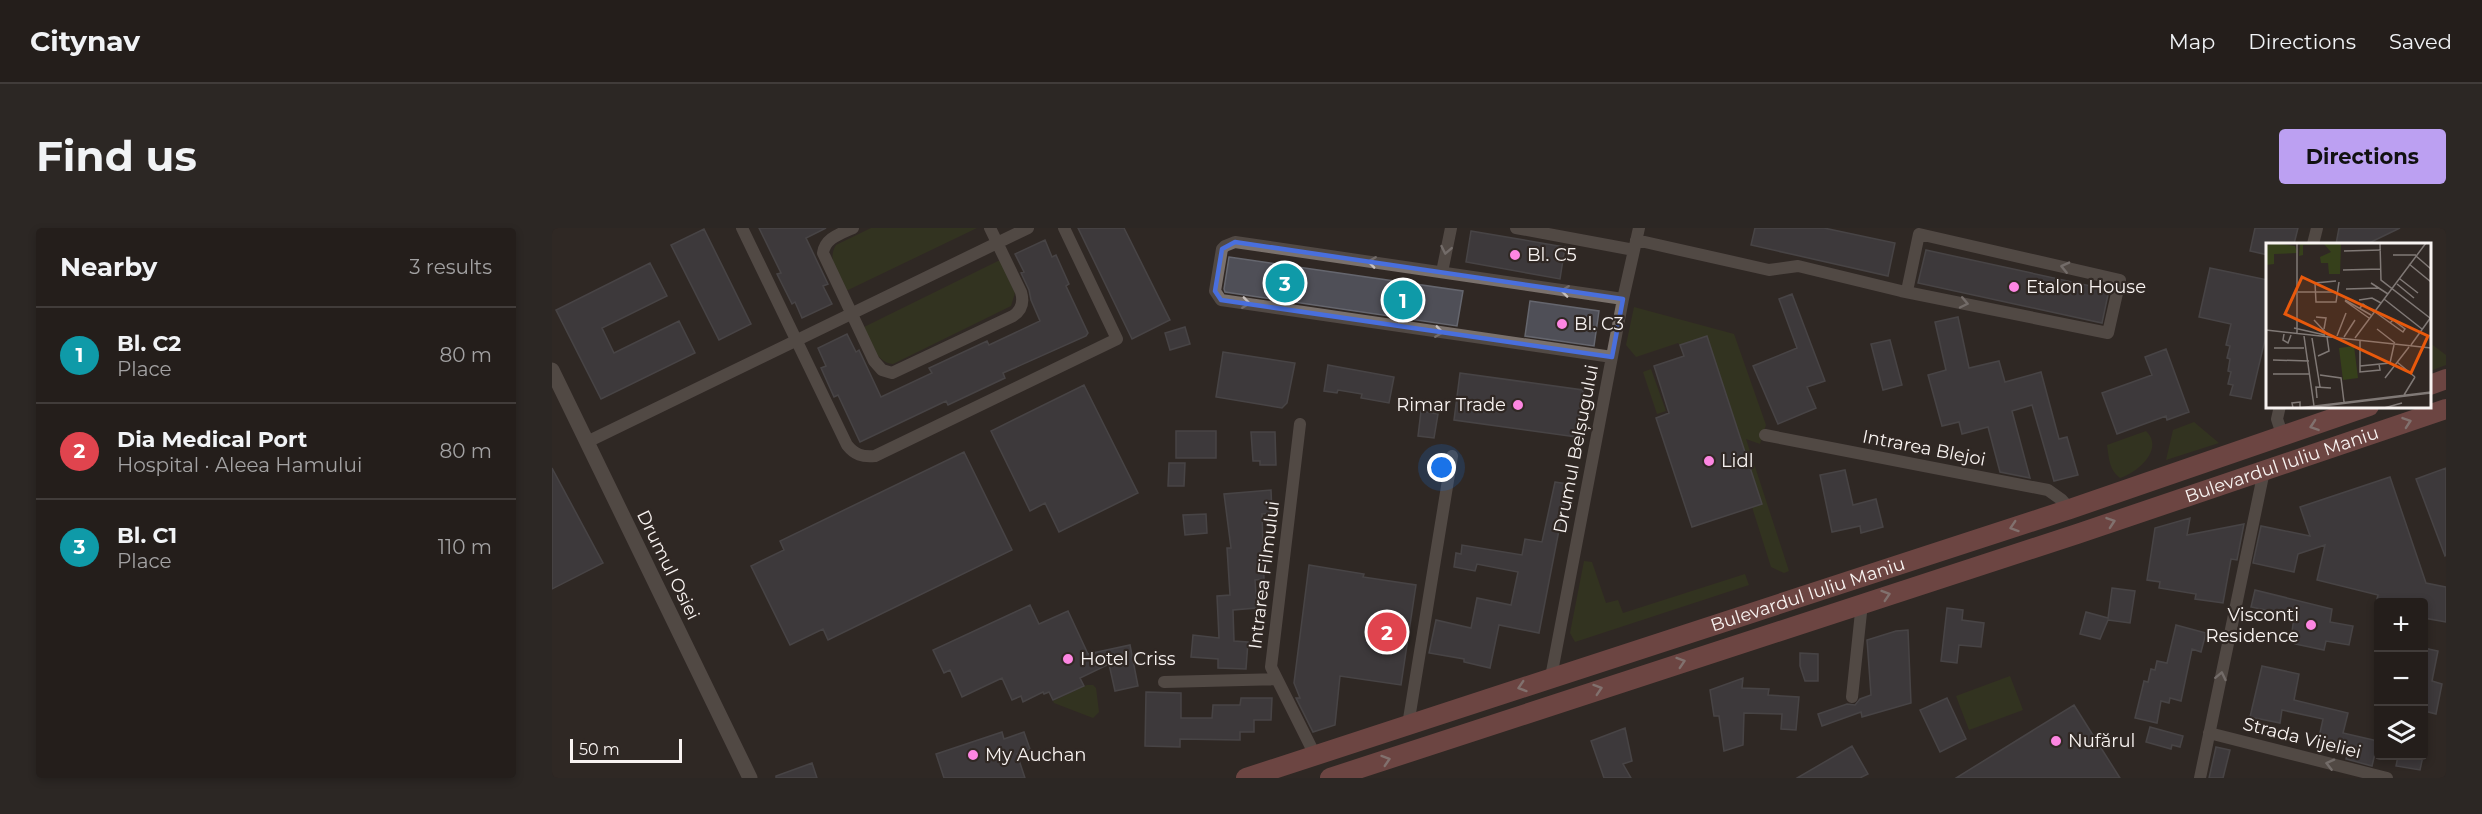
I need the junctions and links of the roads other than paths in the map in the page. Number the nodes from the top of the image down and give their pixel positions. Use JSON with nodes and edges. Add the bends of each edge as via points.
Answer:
{"nodes":[{"id":1,"x":742,"y":228,"type":"edge"},
{"id":2,"x":853,"y":228,"type":"edge"},
{"id":3,"x":990,"y":228,"type":"edge"},
{"id":4,"x":1028,"y":228,"type":"edge"},
{"id":5,"x":1064,"y":228,"type":"edge"},
{"id":6,"x":1451,"y":228,"type":"edge"},
{"id":7,"x":1516,"y":228,"type":"edge"},
{"id":8,"x":2317,"y":228,"type":"edge"},
{"id":9,"x":1636,"y":239,"type":"edge"},
{"id":10,"x":997,"y":243,"type":"junction"},
{"id":11,"x":2313,"y":243,"type":"edge"},
{"id":12,"x":1442,"y":272,"type":"junction"},
{"id":13,"x":1907,"y":291,"type":"junction"},
{"id":14,"x":1623,"y":299,"type":"junction"},
{"id":15,"x":851,"y":314,"type":"junction"},
{"id":16,"x":796,"y":341,"type":"junction"},
{"id":17,"x":1612,"y":357,"type":"junction"},
{"id":18,"x":552,"y":370,"type":"edge"},
{"id":19,"x":2446,"y":379,"type":"edge"},
{"id":20,"x":2431,"y":385,"type":"edge"},
{"id":21,"x":2280,"y":408,"type":"edge"},
{"id":22,"x":2363,"y":408,"type":"edge"},
{"id":23,"x":2446,"y":409,"type":"edge"},
{"id":24,"x":1300,"y":424,"type":"dead end"},
{"id":25,"x":1765,"y":435,"type":"dead end"},
{"id":26,"x":2283,"y":437,"type":"junction"},
{"id":27,"x":587,"y":442,"type":"junction"},
{"id":28,"x":1452,"y":456,"type":"dead end"},
{"id":29,"x":2292,"y":461,"type":"junction"},
{"id":30,"x":2264,"y":471,"type":"junction"},
{"id":31,"x":2070,"y":509,"type":"junction"},
{"id":32,"x":2077,"y":534,"type":"junction"},
{"id":33,"x":1862,"y":603,"type":"junction"},
{"id":34,"x":1617,"y":656,"type":"junction"},
{"id":35,"x":1551,"y":677,"type":"junction"},
{"id":36,"x":1277,"y":679,"type":"junction"},
{"id":37,"x":1625,"y":681,"type":"junction"},
{"id":38,"x":1164,"y":682,"type":"dead end"},
{"id":39,"x":1852,"y":698,"type":"dead end"},
{"id":40,"x":1408,"y":725,"type":"junction"},
{"id":41,"x":2209,"y":733,"type":"junction"},
{"id":42,"x":1315,"y":755,"type":"junction"},
{"id":43,"x":2366,"y":776,"type":"edge"},
{"id":44,"x":750,"y":778,"type":"edge"},
{"id":45,"x":1246,"y":778,"type":"edge"},
{"id":46,"x":1330,"y":778,"type":"edge"},
{"id":47,"x":2200,"y":778,"type":"edge"},
{"id":48,"x":2387,"y":778,"type":"edge"}],
"edges":[{"from":1,"to":16,"type":"street"},
{"from":2,"to":15,"type":"street","via":[[830,239],[823,253]]},
{"from":3,"to":10,"type":"street"},
{"from":4,"to":10,"type":"street"},
{"from":5,"to":16,"type":"street","via":[[1117,339],[875,456],[860,456],[847,445]]},
{"from":6,"to":12,"type":"street","one_way":true},
{"from":7,"to":9,"type":"street"},
{"from":8,"to":11,"type":"street"},
{"from":9,"to":13,"type":"street","via":[[1769,270],[1798,266]]},
{"from":9,"to":14,"type":"street","name":"Drumul Belșugului"},
{"from":10,"to":15,"type":"street"},
{"from":10,"to":15,"type":"street","via":[[1023,297],[1017,313],[1002,321],[892,373],[877,366]]},
{"from":14,"to":12,"type":"street","one_way":true},
{"from":12,"to":17,"type":"street","one_way":true,"via":[[1235,242],[1222,249],[1215,291],[1221,300]]},
{"from":13,"to":13,"type":"street","one_way":true,"via":[[2108,333],[2120,280],[1919,234]]},
{"from":14,"to":17,"type":"street","name":"Drumul Belșugului"},
{"from":15,"to":16,"type":"street"},
{"from":16,"to":27,"type":"street"},
{"from":17,"to":35,"type":"street","name":"Drumul Belșugului"},
{"from":18,"to":27,"type":"street","name":"Drumul Osiei"},
{"from":19,"to":20,"type":"main road"},
{"from":21,"to":26,"type":"street","via":[[2277,419]]},
{"from":22,"to":26,"type":"main road","name":"Bulevardul Iuliu Maniu","one_way":true},
{"from":29,"to":23,"type":"main road","name":"Bulevardul Iuliu Maniu","one_way":true},
{"from":24,"to":36,"type":"street","name":"Intrarea Filmului","via":[[1271,667]]},
{"from":25,"to":31,"type":"street","name":"Intrarea Blejoi","via":[[2048,490]]},
{"from":26,"to":29,"type":"main road"},
{"from":26,"to":31,"type":"main road","name":"Bulevardul Iuliu Maniu"},
{"from":27,"to":44,"type":"street","name":"Drumul Osiei"},
{"from":28,"to":40,"type":"street"},
{"from":29,"to":30,"type":"main road","name":"Bulevardul Iuliu Maniu"},
{"from":32,"to":30,"type":"main road","name":"Bulevardul Iuliu Maniu","one_way":true},
{"from":41,"to":30,"type":"street","one_way":true},
{"from":31,"to":32,"type":"main road"},
{"from":31,"to":34,"type":"main road","name":"Bulevardul Iuliu Maniu","one_way":true},
{"from":33,"to":32,"type":"main road","name":"Bulevardul Iuliu Maniu","one_way":true},
{"from":37,"to":33,"type":"main road","name":"Bulevardul Iuliu Maniu","one_way":true},
{"from":33,"to":39,"type":"street"},
{"from":34,"to":35,"type":"main road","name":"Bulevardul Iuliu Maniu"},
{"from":34,"to":37,"type":"main road"},
{"from":35,"to":40,"type":"main road","name":"Bulevardul Iuliu Maniu","one_way":true},
{"from":36,"to":38,"type":"street"},
{"from":36,"to":42,"type":"street","name":"Intrarea Filmului"},
{"from":46,"to":37,"type":"main road","name":"Bulevardul Iuliu Maniu","one_way":true},
{"from":40,"to":42,"type":"main road","name":"Bulevardul Iuliu Maniu"},
{"from":43,"to":41,"type":"street","name":"Strada Vijeliei","one_way":true},
{"from":41,"to":47,"type":"street"},
{"from":42,"to":45,"type":"main road","name":"Bulevardul Iuliu Maniu"},
{"from":43,"to":48,"type":"street","name":"Strada Vijeliei"}]}
